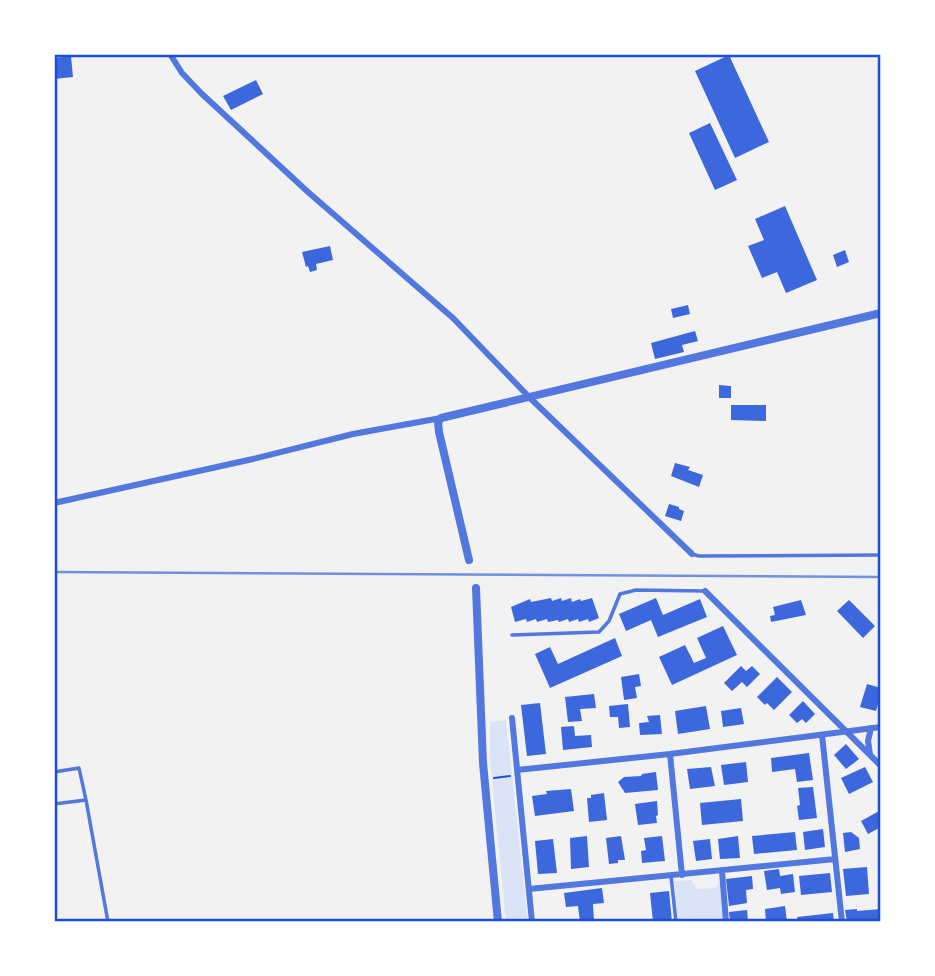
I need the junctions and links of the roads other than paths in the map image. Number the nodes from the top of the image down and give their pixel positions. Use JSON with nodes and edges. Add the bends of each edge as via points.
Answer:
{"nodes":[{"id":1,"x":170,"y":54,"type":"edge"},
{"id":2,"x":881,"y":313,"type":"edge"},
{"id":3,"x":529,"y":397,"type":"junction"},
{"id":4,"x":441,"y":418,"type":"junction"},
{"id":5,"x":54,"y":503,"type":"edge"},
{"id":6,"x":692,"y":554,"type":"joint"},
{"id":7,"x":881,"y":555,"type":"edge"},
{"id":8,"x":469,"y":560,"type":"dead end"},
{"id":9,"x":476,"y":588,"type":"dead end"},
{"id":10,"x":705,"y":591,"type":"joint"},
{"id":11,"x":512,"y":635,"type":"dead end"},
{"id":12,"x":512,"y":718,"type":"dead end"},
{"id":13,"x":881,"y":727,"type":"edge"},
{"id":14,"x":871,"y":728,"type":"junction"},
{"id":15,"x":847,"y":732,"type":"junction"},
{"id":16,"x":822,"y":735,"type":"junction"},
{"id":17,"x":670,"y":754,"type":"junction"},
{"id":18,"x":871,"y":755,"type":"junction"},
{"id":19,"x":881,"y":766,"type":"edge"},
{"id":20,"x":54,"y":772,"type":"edge"},
{"id":21,"x":517,"y":772,"type":"junction"},
{"id":22,"x":86,"y":800,"type":"junction"},
{"id":23,"x":54,"y":804,"type":"edge"},
{"id":24,"x":835,"y":859,"type":"junction"},
{"id":25,"x":722,"y":871,"type":"junction"},
{"id":26,"x":682,"y":875,"type":"junction"},
{"id":27,"x":671,"y":876,"type":"junction"},
{"id":28,"x":529,"y":889,"type":"junction"},
{"id":29,"x":108,"y":922,"type":"edge"},
{"id":30,"x":498,"y":922,"type":"edge"},
{"id":31,"x":532,"y":922,"type":"edge"},
{"id":32,"x":676,"y":922,"type":"edge"},
{"id":33,"x":726,"y":922,"type":"edge"},
{"id":34,"x":842,"y":922,"type":"edge"}],
"edges":[{"from":1,"to":3,"type":"street","via":[[202,94],[453,317]]},
{"from":2,"to":3,"type":"street"},
{"from":3,"to":4,"type":"street"},
{"from":3,"to":6,"type":"street"},
{"from":4,"to":5,"type":"street"},
{"from":4,"to":8,"type":"street","via":[[439,432]]},
{"from":6,"to":7,"type":"lane"},
{"from":9,"to":30,"type":"street","via":[[484,779]]},
{"from":10,"to":11,"type":"lane","via":[[628,591],[620,594],[599,632]]},
{"from":10,"to":15,"type":"street"},
{"from":12,"to":21,"type":"street"},
{"from":13,"to":14,"type":"street"},
{"from":14,"to":15,"type":"street"},
{"from":14,"to":18,"type":"street"},
{"from":15,"to":16,"type":"street"},
{"from":15,"to":18,"type":"street"},
{"from":16,"to":17,"type":"street"},
{"from":16,"to":24,"type":"street"},
{"from":17,"to":21,"type":"street"},
{"from":17,"to":26,"type":"street"},
{"from":18,"to":19,"type":"street"},
{"from":20,"to":22,"type":"lane","via":[[79,768]]},
{"from":21,"to":28,"type":"street"},
{"from":22,"to":23,"type":"lane"},
{"from":22,"to":29,"type":"lane"},
{"from":24,"to":25,"type":"street"},
{"from":24,"to":34,"type":"street"},
{"from":25,"to":26,"type":"street"},
{"from":25,"to":33,"type":"street"},
{"from":26,"to":27,"type":"street"},
{"from":27,"to":28,"type":"street"},
{"from":27,"to":32,"type":"lane"},
{"from":28,"to":31,"type":"street"}]}
